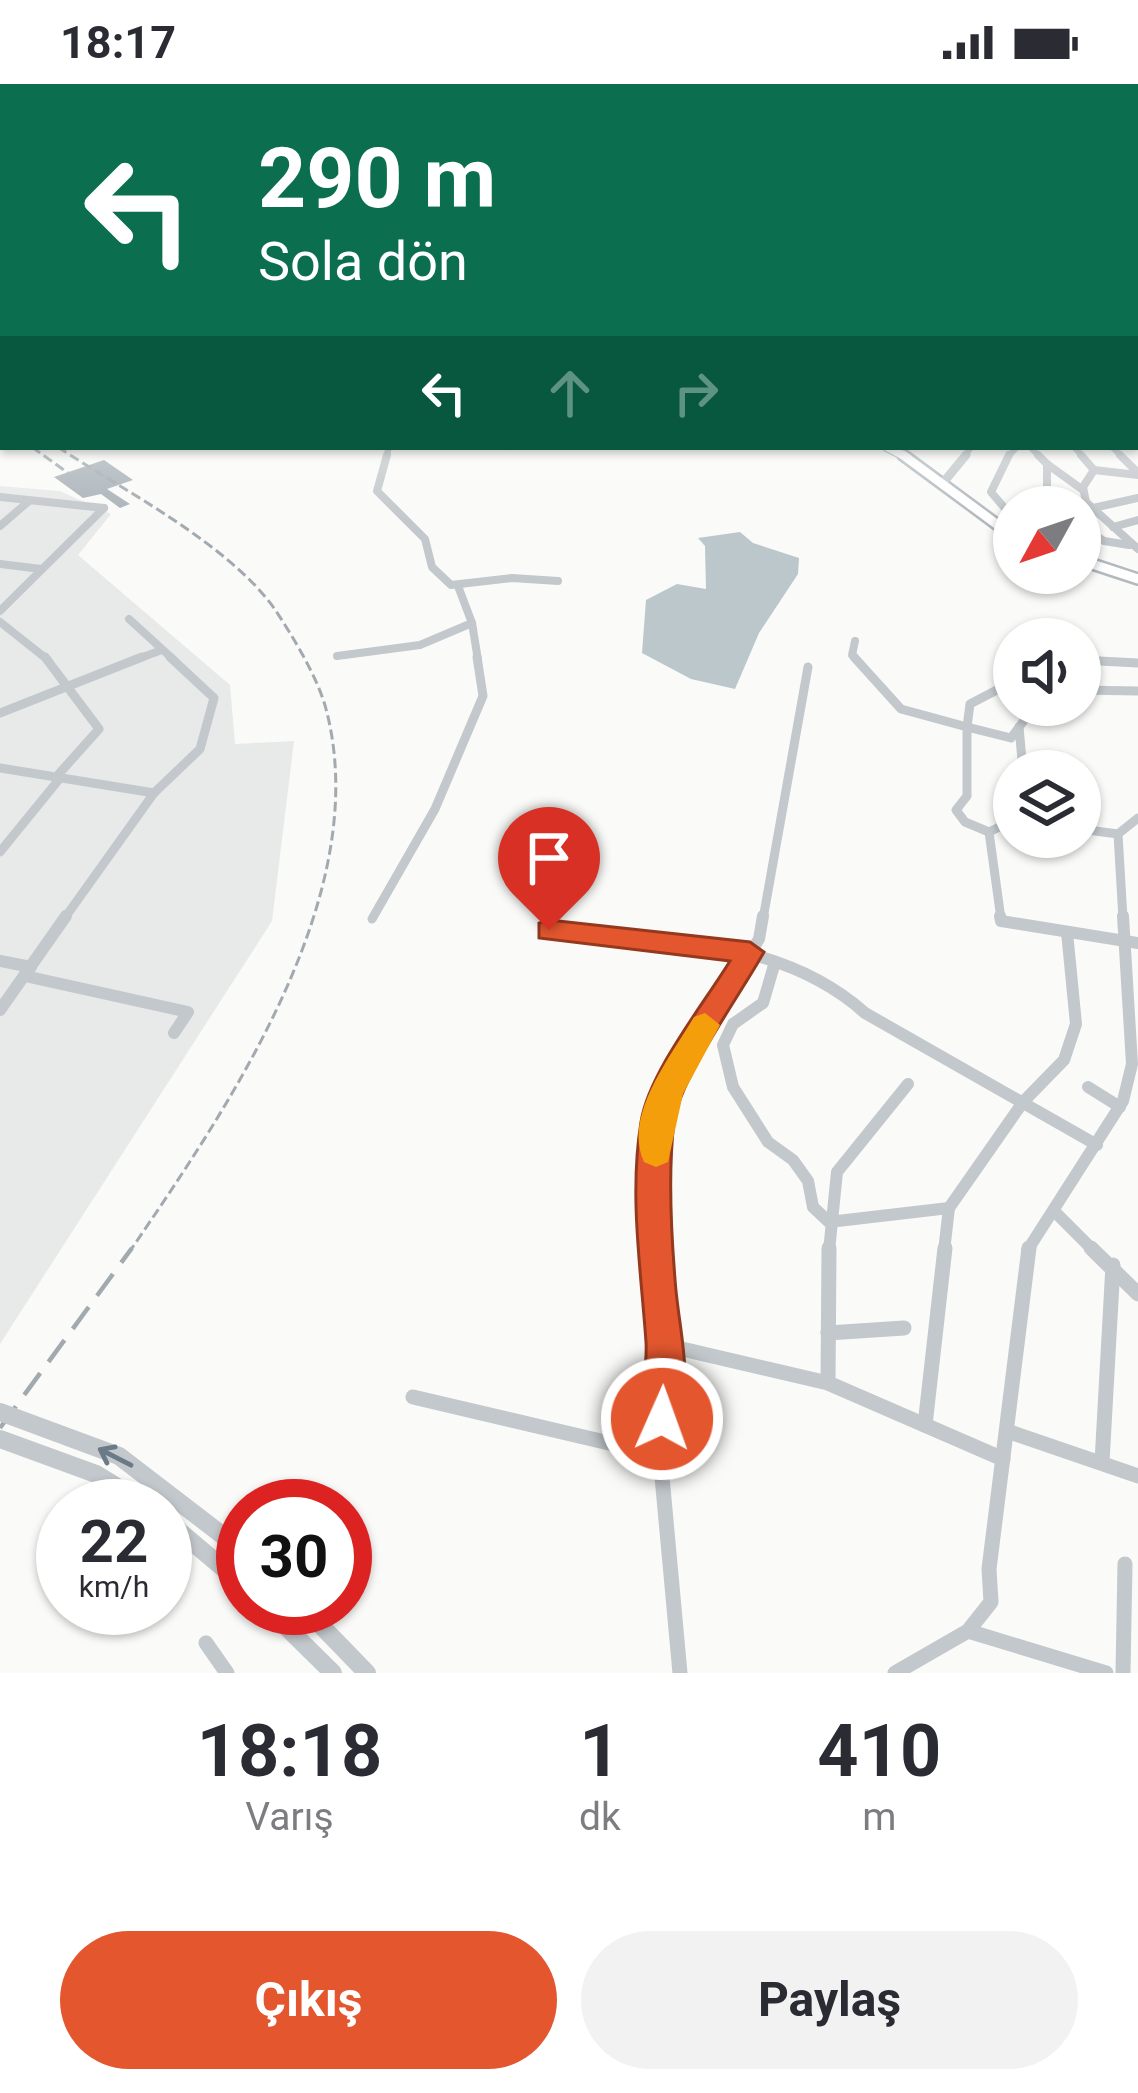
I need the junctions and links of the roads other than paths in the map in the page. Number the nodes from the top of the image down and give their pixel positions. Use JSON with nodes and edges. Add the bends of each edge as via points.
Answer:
{"nodes":[{"id":1,"x":388,"y":450,"type":"edge"},
{"id":2,"x":891,"y":450,"type":"edge"},
{"id":3,"x":969,"y":450,"type":"edge"},
{"id":4,"x":1014,"y":450,"type":"edge"},
{"id":5,"x":1033,"y":450,"type":"edge"},
{"id":6,"x":1077,"y":450,"type":"edge"},
{"id":7,"x":1115,"y":450,"type":"edge"},
{"id":8,"x":1047,"y":464,"type":"junction"},
{"id":9,"x":1094,"y":470,"type":"junction"},
{"id":10,"x":1138,"y":474,"type":"edge"},
{"id":11,"x":942,"y":484,"type":"junction"},
{"id":12,"x":994,"y":486,"type":"edge"},
{"id":13,"x":1047,"y":486,"type":"edge"},
{"id":14,"x":1077,"y":486,"type":"edge"},
{"id":15,"x":1086,"y":486,"type":"edge"},
{"id":16,"x":0,"y":497,"type":"edge"},
{"id":17,"x":1138,"y":498,"type":"edge"},
{"id":18,"x":30,"y":500,"type":"junction"},
{"id":19,"x":1101,"y":506,"type":"edge"},
{"id":20,"x":1101,"y":516,"type":"edge"},
{"id":21,"x":1138,"y":520,"type":"edge"},
{"id":22,"x":993,"y":522,"type":"edge"},
{"id":23,"x":0,"y":526,"type":"edge"},
{"id":24,"x":1113,"y":527,"type":"junction"},
{"id":25,"x":1101,"y":539,"type":"edge"},
{"id":26,"x":1136,"y":546,"type":"edge"},
{"id":27,"x":0,"y":564,"type":"edge"},
{"id":28,"x":1101,"y":567,"type":"edge"},
{"id":29,"x":41,"y":569,"type":"junction"},
{"id":30,"x":1138,"y":579,"type":"edge"},
{"id":31,"x":559,"y":581,"type":"dead end"},
{"id":32,"x":458,"y":586,"type":"junction"},
{"id":33,"x":0,"y":611,"type":"edge"},
{"id":34,"x":129,"y":619,"type":"dead end"},
{"id":35,"x":0,"y":622,"type":"edge"},
{"id":36,"x":472,"y":623,"type":"junction"},
{"id":37,"x":855,"y":641,"type":"dead end"},
{"id":38,"x":159,"y":651,"type":"junction"},
{"id":39,"x":337,"y":656,"type":"dead end"},
{"id":40,"x":1101,"y":661,"type":"edge"},
{"id":41,"x":1138,"y":663,"type":"edge"},
{"id":42,"x":808,"y":667,"type":"dead end"},
{"id":43,"x":70,"y":686,"type":"junction"},
{"id":44,"x":1101,"y":690,"type":"edge"},
{"id":45,"x":993,"y":692,"type":"edge"},
{"id":46,"x":1138,"y":692,"type":"edge"},
{"id":47,"x":0,"y":713,"type":"edge"},
{"id":48,"x":967,"y":727,"type":"junction"},
{"id":49,"x":1019,"y":727,"type":"joint"},
{"id":50,"x":1021,"y":750,"type":"edge"},
{"id":51,"x":0,"y":768,"type":"edge"},
{"id":52,"x":59,"y":777,"type":"junction"},
{"id":53,"x":154,"y":793,"type":"junction"},
{"id":54,"x":1138,"y":818,"type":"edge"},
{"id":55,"x":993,"y":830,"type":"edge"},
{"id":56,"x":989,"y":832,"type":"junction"},
{"id":57,"x":1101,"y":832,"type":"edge"},
{"id":58,"x":1118,"y":834,"type":"junction"},
{"id":59,"x":0,"y":852,"type":"edge"},
{"id":60,"x":372,"y":920,"type":"dead end"},
{"id":61,"x":549,"y":930,"type":"dead end"},
{"id":62,"x":1067,"y":932,"type":"junction"},
{"id":63,"x":1130,"y":943,"type":"edge"},
{"id":64,"x":750,"y":952,"type":"junction"},
{"id":65,"x":0,"y":961,"type":"edge"},
{"id":66,"x":775,"y":962,"type":"junction"},
{"id":67,"x":28,"y":971,"type":"junction"},
{"id":68,"x":0,"y":1010,"type":"edge"},
{"id":69,"x":174,"y":1033,"type":"dead end"},
{"id":70,"x":908,"y":1084,"type":"dead end"},
{"id":71,"x":1133,"y":1084,"type":"edge"},
{"id":72,"x":1088,"y":1087,"type":"dead end"},
{"id":73,"x":1023,"y":1102,"type":"junction"},
{"id":74,"x":1120,"y":1107,"type":"junction"},
{"id":75,"x":1097,"y":1145,"type":"junction"},
{"id":76,"x":949,"y":1208,"type":"junction"},
{"id":77,"x":1054,"y":1211,"type":"junction"},
{"id":78,"x":829,"y":1222,"type":"junction"},
{"id":79,"x":1113,"y":1265,"type":"junction"},
{"id":80,"x":1138,"y":1294,"type":"edge"},
{"id":81,"x":904,"y":1328,"type":"dead end"},
{"id":82,"x":828,"y":1333,"type":"junction"},
{"id":83,"x":665,"y":1345,"type":"junction"},
{"id":84,"x":828,"y":1383,"type":"junction"},
{"id":85,"x":413,"y":1397,"type":"dead end"},
{"id":86,"x":0,"y":1412,"type":"edge"},
{"id":87,"x":925,"y":1425,"type":"junction"},
{"id":88,"x":1007,"y":1431,"type":"junction"},
{"id":89,"x":0,"y":1439,"type":"edge"},
{"id":90,"x":660,"y":1456,"type":"junction"},
{"id":91,"x":1003,"y":1459,"type":"junction"},
{"id":92,"x":1102,"y":1462,"type":"junction"},
{"id":93,"x":1138,"y":1476,"type":"edge"},
{"id":94,"x":103,"y":1479,"type":"edge"},
{"id":95,"x":216,"y":1530,"type":"edge"},
{"id":96,"x":192,"y":1542,"type":"edge"},
{"id":97,"x":216,"y":1562,"type":"edge"},
{"id":98,"x":1125,"y":1564,"type":"dead end"},
{"id":99,"x":968,"y":1630,"type":"junction"},
{"id":100,"x":294,"y":1635,"type":"edge"},
{"id":101,"x":330,"y":1635,"type":"edge"},
{"id":102,"x":206,"y":1643,"type":"dead end"},
{"id":103,"x":227,"y":1673,"type":"edge"},
{"id":104,"x":333,"y":1673,"type":"edge"},
{"id":105,"x":367,"y":1673,"type":"edge"},
{"id":106,"x":680,"y":1673,"type":"edge"},
{"id":107,"x":896,"y":1673,"type":"edge"},
{"id":108,"x":1106,"y":1673,"type":"edge"},
{"id":109,"x":1123,"y":1673,"type":"edge"}],
"edges":[{"from":1,"to":32,"type":"street","via":[[377,491],[425,539],[432,567]]},
{"from":2,"to":11,"type":"main road"},
{"from":3,"to":11,"type":"street"},
{"from":4,"to":12,"type":"street"},
{"from":5,"to":8,"type":"street"},
{"from":6,"to":9,"type":"street"},
{"from":7,"to":10,"type":"street"},
{"from":8,"to":13,"type":"street"},
{"from":8,"to":14,"type":"street"},
{"from":9,"to":10,"type":"street"},
{"from":9,"to":15,"type":"street"},
{"from":11,"to":22,"type":"main road"},
{"from":16,"to":18,"type":"street"},
{"from":17,"to":19,"type":"street"},
{"from":18,"to":23,"type":"street"},
{"from":18,"to":29,"type":"street","via":[[104,508]]},
{"from":20,"to":24,"type":"street"},
{"from":21,"to":24,"type":"street"},
{"from":24,"to":26,"type":"street"},
{"from":25,"to":26,"type":"street"},
{"from":27,"to":29,"type":"street"},
{"from":28,"to":30,"type":"main road"},
{"from":29,"to":33,"type":"street"},
{"from":31,"to":32,"type":"street"},
{"from":32,"to":36,"type":"street"},
{"from":34,"to":38,"type":"street"},
{"from":35,"to":43,"type":"street"},
{"from":36,"to":39,"type":"street","via":[[420,645]]},
{"from":36,"to":60,"type":"street","via":[[483,696],[435,809]]},
{"from":37,"to":48,"type":"street","via":[[852,655],[901,709]]},
{"from":38,"to":43,"type":"street"},
{"from":38,"to":53,"type":"street","via":[[214,698],[200,749]]},
{"from":40,"to":41,"type":"street"},
{"from":42,"to":64,"type":"street","via":[[759,939]]},
{"from":43,"to":47,"type":"street"},
{"from":43,"to":52,"type":"street","via":[[100,729]]},
{"from":44,"to":46,"type":"street"},
{"from":45,"to":48,"type":"street","via":[[970,704]]},
{"from":48,"to":49,"type":"street","via":[[1011,738]]},
{"from":48,"to":56,"type":"street","via":[[967,796],[956,810]]},
{"from":49,"to":50,"type":"street"},
{"from":51,"to":52,"type":"street"},
{"from":52,"to":53,"type":"street"},
{"from":52,"to":59,"type":"street"},
{"from":53,"to":67,"type":"street"},
{"from":54,"to":58,"type":"street"},
{"from":55,"to":56,"type":"street"},
{"from":56,"to":62,"type":"street","via":[[1001,921]]},
{"from":57,"to":58,"type":"street"},
{"from":58,"to":63,"type":"street"},
{"from":61,"to":64,"type":"street"},
{"from":62,"to":63,"type":"street"},
{"from":62,"to":73,"type":"street","via":[[1076,1024],[1064,1060]]},
{"from":63,"to":71,"type":"street"},
{"from":64,"to":66,"type":"street"},
{"from":64,"to":83,"type":"street","via":[[657,1120],[656,1280]]},
{"from":65,"to":67,"type":"street"},
{"from":66,"to":73,"type":"street","via":[[845,988],[865,1012]]},
{"from":66,"to":78,"type":"street","via":[[764,1003],[733,1024],[724,1059],[768,1142],[794,1160],[813,1207]]},
{"from":67,"to":68,"type":"street"},
{"from":67,"to":69,"type":"street","via":[[188,1012]]},
{"from":70,"to":78,"type":"street","via":[[837,1172]]},
{"from":71,"to":74,"type":"street"},
{"from":72,"to":74,"type":"street"},
{"from":73,"to":75,"type":"street"},
{"from":73,"to":76,"type":"street"},
{"from":74,"to":75,"type":"street"},
{"from":75,"to":77,"type":"street"},
{"from":76,"to":78,"type":"street"},
{"from":76,"to":87,"type":"street"},
{"from":77,"to":79,"type":"street"},
{"from":77,"to":88,"type":"street","via":[[1027,1251]]},
{"from":78,"to":82,"type":"street"},
{"from":79,"to":80,"type":"street"},
{"from":79,"to":92,"type":"street"},
{"from":81,"to":82,"type":"street"},
{"from":82,"to":84,"type":"street"},
{"from":83,"to":84,"type":"street"},
{"from":83,"to":90,"type":"street"},
{"from":84,"to":87,"type":"street"},
{"from":85,"to":90,"type":"street"},
{"from":95,"to":86,"type":"street","one_way":true,"bridge":true,"via":[[119,1456]]},
{"from":87,"to":91,"type":"street"},
{"from":88,"to":91,"type":"street"},
{"from":88,"to":92,"type":"street"},
{"from":89,"to":94,"type":"street"},
{"from":90,"to":106,"type":"street"},
{"from":91,"to":99,"type":"street","via":[[991,1602]]},
{"from":92,"to":93,"type":"street"},
{"from":96,"to":97,"type":"street"},
{"from":98,"to":109,"type":"street"},
{"from":99,"to":107,"type":"street"},
{"from":99,"to":108,"type":"street"},
{"from":100,"to":104,"type":"street"},
{"from":101,"to":105,"type":"street"},
{"from":102,"to":103,"type":"street"}]}
